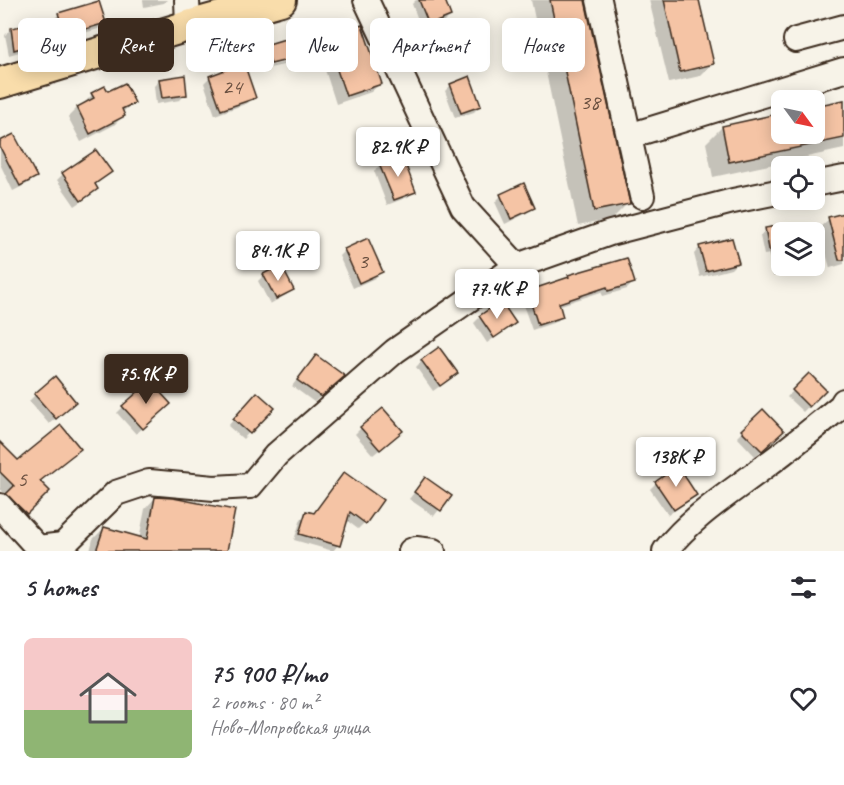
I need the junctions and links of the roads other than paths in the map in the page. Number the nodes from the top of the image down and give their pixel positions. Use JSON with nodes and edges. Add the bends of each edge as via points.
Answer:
{"nodes":[{"id":1,"x":280,"y":0,"type":"edge"},
{"id":2,"x":366,"y":0,"type":"edge"},
{"id":3,"x":598,"y":0,"type":"edge"},
{"id":4,"x":188,"y":13,"type":"edge"},
{"id":5,"x":844,"y":27,"type":"edge"},
{"id":6,"x":795,"y":40,"type":"dead end"},
{"id":7,"x":844,"y":70,"type":"edge"},
{"id":8,"x":0,"y":83,"type":"edge"},
{"id":9,"x":629,"y":135,"type":"junction"},
{"id":10,"x":844,"y":178,"type":"edge"},
{"id":11,"x":825,"y":182,"type":"edge"},
{"id":12,"x":771,"y":192,"type":"edge"},
{"id":13,"x":642,"y":196,"type":"dead end"},
{"id":14,"x":517,"y":266,"type":"junction"},
{"id":15,"x":844,"y":401,"type":"edge"},
{"id":16,"x":0,"y":506,"type":"edge"},
{"id":17,"x":37,"y":549,"type":"edge"},
{"id":18,"x":411,"y":551,"type":"edge"},
{"id":19,"x":433,"y":551,"type":"edge"},
{"id":20,"x":665,"y":551,"type":"edge"}],
"edges":[{"from":1,"to":4,"type":"main road"},
{"from":2,"to":14,"type":"street","via":[[463,207]]},
{"from":3,"to":9,"type":"street"},
{"from":4,"to":8,"type":"main road"},
{"from":5,"to":6,"type":"street"},
{"from":7,"to":9,"type":"street"},
{"from":9,"to":13,"type":"street"},
{"from":10,"to":11,"type":"street"},
{"from":12,"to":14,"type":"street","via":[[610,233]]},
{"from":14,"to":17,"type":"street","via":[[395,351],[276,455],[250,486],[214,488],[148,482],[116,493],[63,544]]},
{"from":15,"to":20,"type":"street","via":[[699,515]]},
{"from":16,"to":17,"type":"street"},
{"from":18,"to":19,"type":"street"}]}
